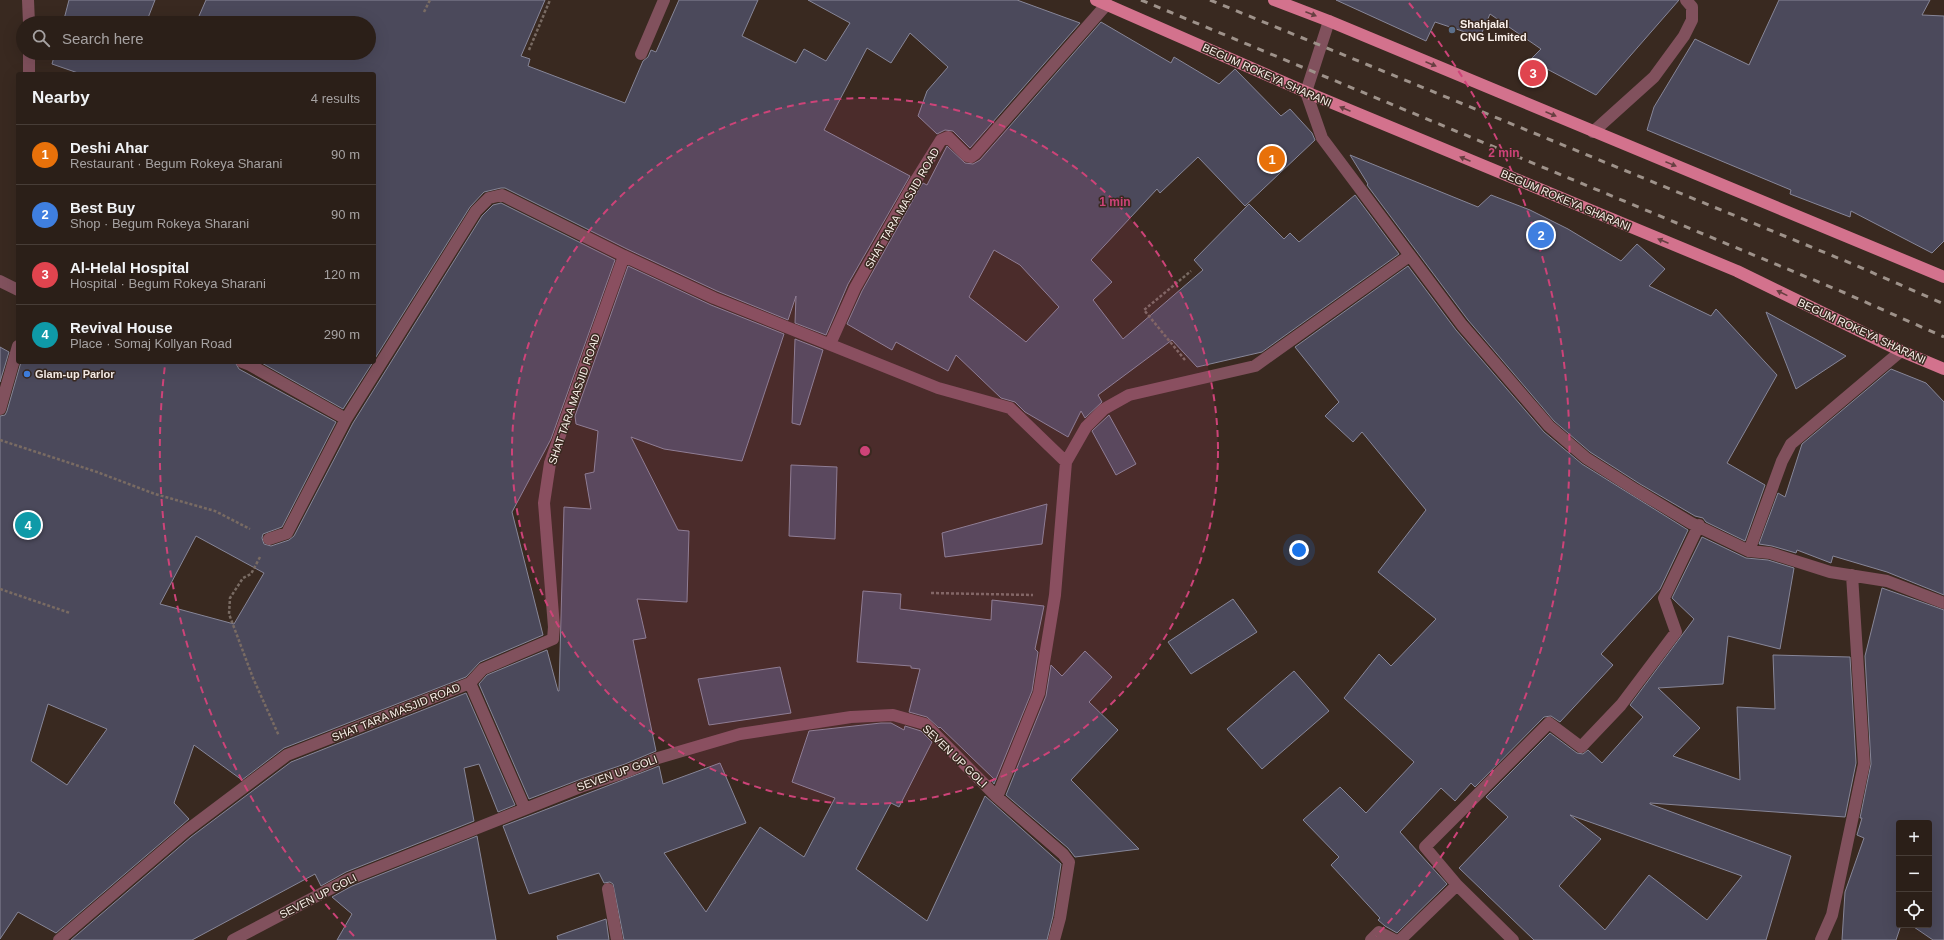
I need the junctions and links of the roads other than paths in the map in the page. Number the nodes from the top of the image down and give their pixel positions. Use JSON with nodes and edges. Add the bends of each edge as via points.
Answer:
{"nodes":[{"id":1,"x":28,"y":0,"type":"edge"},
{"id":2,"x":664,"y":0,"type":"edge"},
{"id":3,"x":1686,"y":0,"type":"edge"},
{"id":4,"x":1278,"y":1,"type":"edge"},
{"id":5,"x":1102,"y":2,"type":"edge"},
{"id":6,"x":29,"y":16,"type":"edge"},
{"id":7,"x":1328,"y":21,"type":"junction"},
{"id":8,"x":641,"y":54,"type":"dead end"},
{"id":9,"x":29,"y":60,"type":"edge"},
{"id":10,"x":29,"y":72,"type":"edge"},
{"id":11,"x":1306,"y":92,"type":"junction"},
{"id":12,"x":1593,"y":132,"type":"junction"},
{"id":13,"x":624,"y":256,"type":"junction"},
{"id":14,"x":1409,"y":256,"type":"junction"},
{"id":15,"x":1943,"y":274,"type":"edge"},
{"id":16,"x":0,"y":281,"type":"edge"},
{"id":17,"x":16,"y":289,"type":"edge"},
{"id":18,"x":830,"y":344,"type":"junction"},
{"id":19,"x":1901,"y":351,"type":"junction"},
{"id":20,"x":16,"y":353,"type":"edge"},
{"id":21,"x":247,"y":364,"type":"edge"},
{"id":22,"x":1944,"y":369,"type":"edge"},
{"id":23,"x":0,"y":409,"type":"edge"},
{"id":24,"x":346,"y":419,"type":"junction"},
{"id":25,"x":1066,"y":462,"type":"junction"},
{"id":26,"x":1699,"y":526,"type":"junction"},
{"id":27,"x":270,"y":539,"type":"road end"},
{"id":28,"x":1749,"y":551,"type":"junction"},
{"id":29,"x":1852,"y":575,"type":"junction"},
{"id":30,"x":1944,"y":604,"type":"edge"},
{"id":31,"x":470,"y":683,"type":"junction"},
{"id":32,"x":997,"y":797,"type":"junction"},
{"id":33,"x":525,"y":809,"type":"junction"},
{"id":34,"x":1457,"y":885,"type":"junction"},
{"id":35,"x":608,"y":889,"type":"dead end"},
{"id":36,"x":236,"y":939,"type":"edge"},
{"id":37,"x":59,"y":940,"type":"edge"},
{"id":38,"x":617,"y":940,"type":"edge"},
{"id":39,"x":1054,"y":940,"type":"edge"},
{"id":40,"x":1371,"y":940,"type":"edge"},
{"id":41,"x":1395,"y":940,"type":"edge"},
{"id":42,"x":1400,"y":940,"type":"edge"},
{"id":43,"x":1513,"y":940,"type":"edge"},
{"id":44,"x":1821,"y":940,"type":"edge"}],
"edges":[{"from":1,"to":6,"type":"street"},
{"from":2,"to":8,"type":"street"},
{"from":3,"to":12,"type":"street","via":[[1692,7],[1692,20],[1684,36],[1654,77]]},
{"from":4,"to":7,"type":"main road","one_way":true},
{"from":5,"to":11,"type":"main road","name":"BEGUM ROKEYA SHARANI"},
{"from":5,"to":18,"type":"street","name":"SHAT TARA MASJID ROAD","via":[[975,154],[967,156],[948,137],[941,140],[913,184],[855,288]]},
{"from":7,"to":11,"type":"street"},
{"from":7,"to":12,"type":"main road","one_way":true},
{"from":9,"to":10,"type":"street"},
{"from":11,"to":14,"type":"street","via":[[1322,138]]},
{"from":19,"to":11,"type":"main road","name":"BEGUM ROKEYA SHARANI","one_way":true,"via":[[1736,271]]},
{"from":12,"to":15,"type":"main road","one_way":true},
{"from":13,"to":18,"type":"street","via":[[714,298]]},
{"from":13,"to":24,"type":"street","via":[[502,194],[489,198],[476,211]]},
{"from":13,"to":31,"type":"street","name":"SHAT TARA MASJID ROAD","via":[[550,464],[544,503],[553,639],[483,669]]},
{"from":14,"to":25,"type":"street","via":[[1255,366],[1129,395],[1104,409],[1086,427]]},
{"from":14,"to":26,"type":"street","via":[[1462,325],[1549,426],[1586,458]]},
{"from":16,"to":17,"type":"street"},
{"from":18,"to":25,"type":"street","via":[[938,388],[1010,408]]},
{"from":19,"to":22,"type":"main road","name":"BEGUM ROKEYA SHARANI"},
{"from":19,"to":28,"type":"street","via":[[1791,444],[1782,461]]},
{"from":20,"to":23,"type":"street"},
{"from":21,"to":24,"type":"street"},
{"from":24,"to":27,"type":"street","via":[[287,533]]},
{"from":25,"to":32,"type":"street","via":[[1055,595],[1039,693]]},
{"from":26,"to":28,"type":"street"},
{"from":26,"to":34,"type":"street","via":[[1664,598],[1676,632],[1621,706],[1581,747],[1549,723],[1425,846]]},
{"from":28,"to":29,"type":"street","via":[[1770,553],[1830,572]]},
{"from":29,"to":30,"type":"street","via":[[1887,581]]},
{"from":29,"to":44,"type":"street","via":[[1864,764],[1832,915]]},
{"from":31,"to":33,"type":"street"},
{"from":31,"to":37,"type":"street","name":"SHAT TARA MASJID ROAD","via":[[287,754],[186,831]]},
{"from":32,"to":33,"type":"street","name":"SEVEN UP GOLI","via":[[925,724],[893,715],[851,717],[740,734],[658,758]]},
{"from":32,"to":39,"type":"street","name":"SEVEN UP GOLI","via":[[1069,862]]},
{"from":33,"to":36,"type":"street","name":"SEVEN UP GOLI","via":[[349,879]]},
{"from":34,"to":42,"type":"street"},
{"from":34,"to":43,"type":"street"},
{"from":35,"to":38,"type":"street"},
{"from":40,"to":41,"type":"street","via":[[1379,932]]}]}
